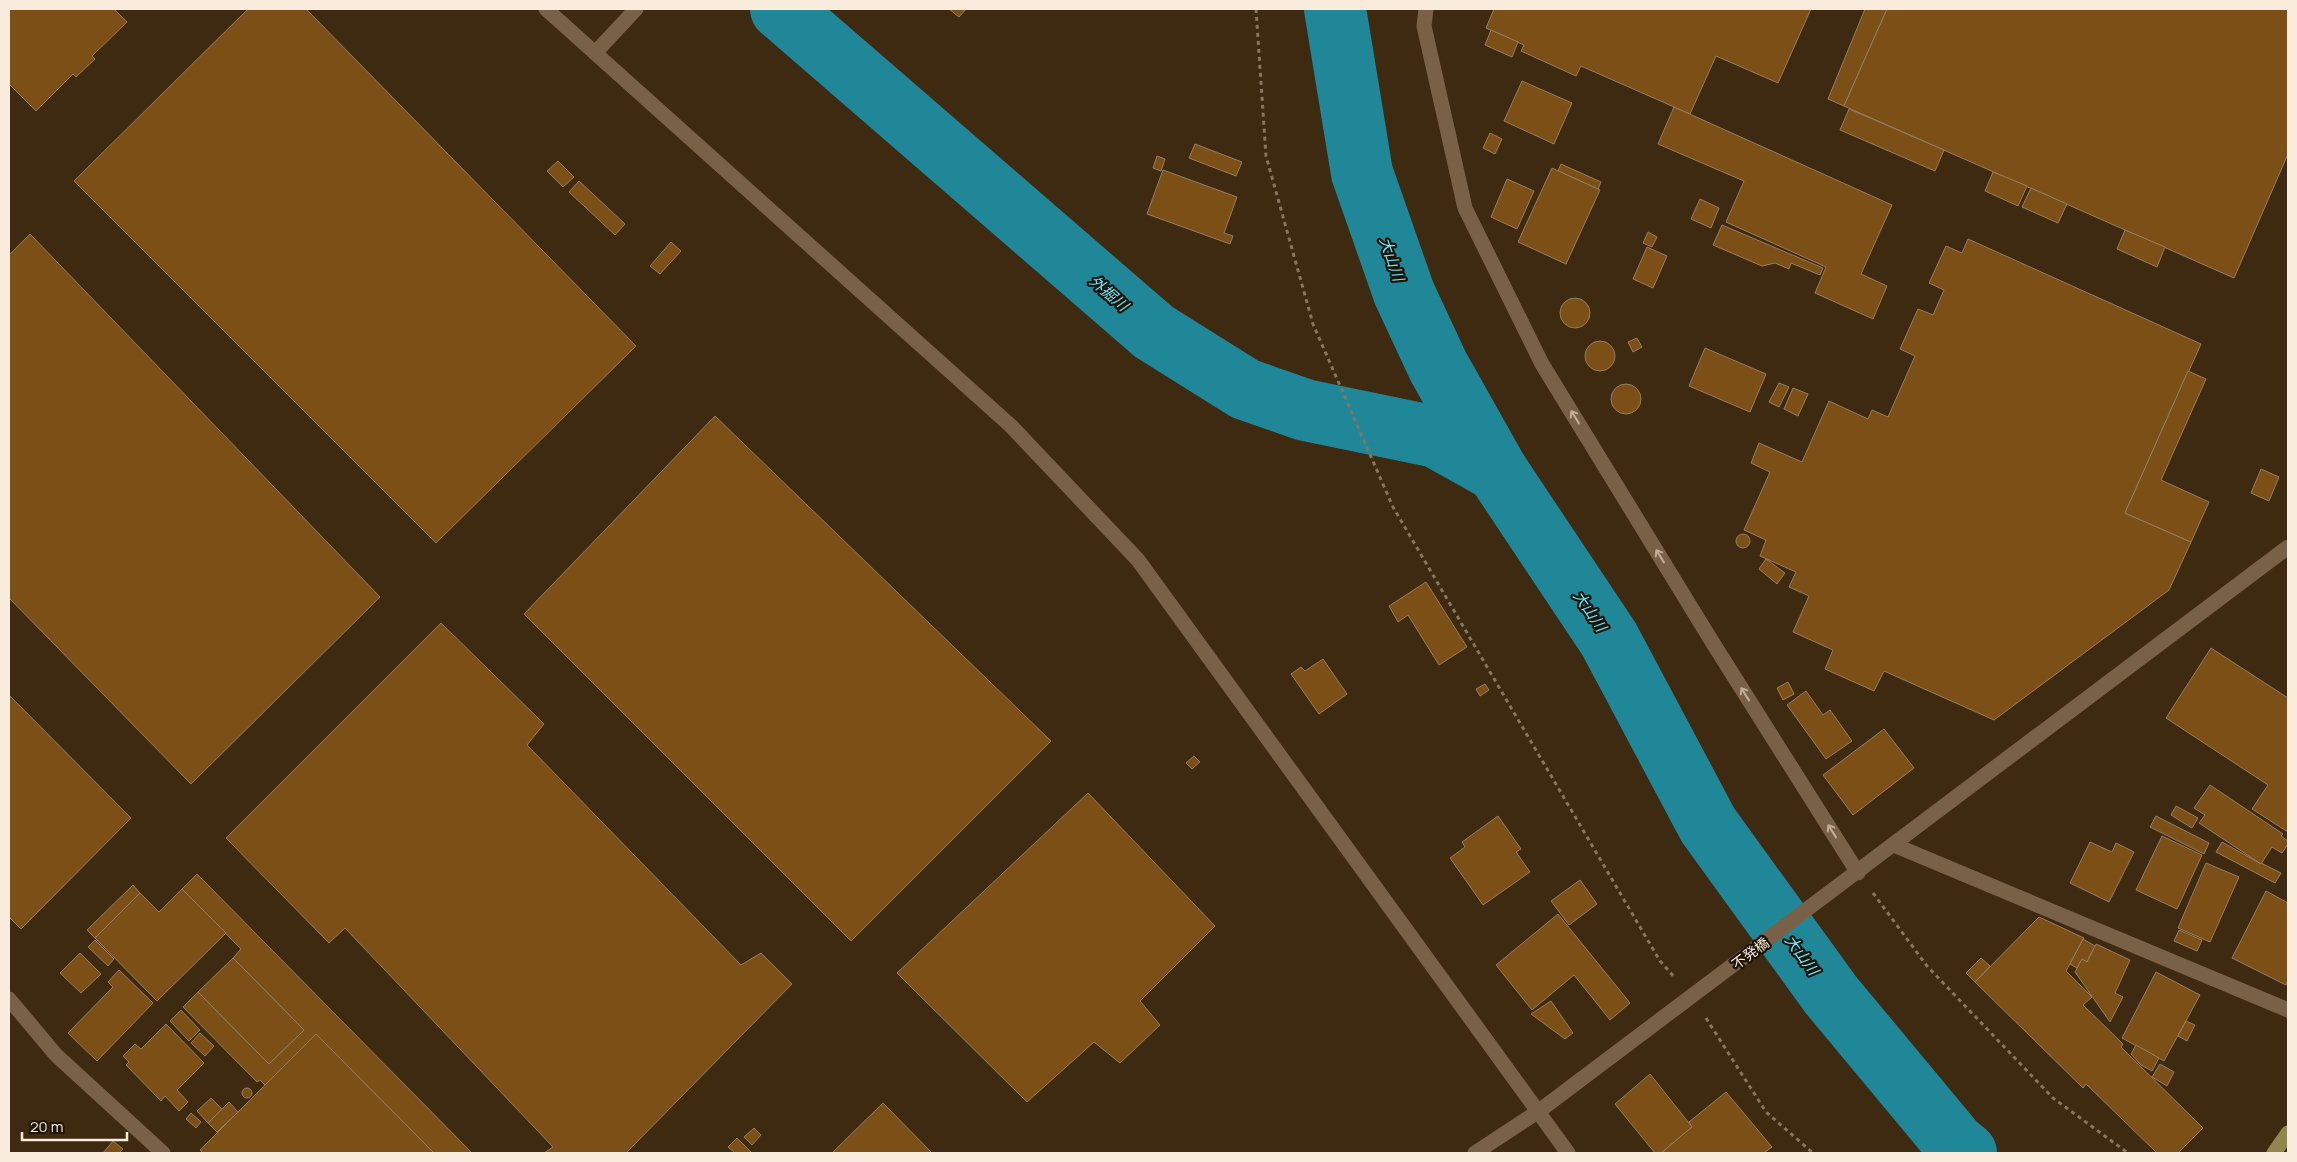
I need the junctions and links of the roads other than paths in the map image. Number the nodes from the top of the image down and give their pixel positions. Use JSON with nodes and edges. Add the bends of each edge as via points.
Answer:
{"nodes":[{"id":1,"x":546,"y":9,"type":"edge"},
{"id":2,"x":636,"y":9,"type":"edge"},
{"id":3,"x":1426,"y":9,"type":"edge"},
{"id":4,"x":596,"y":53,"type":"junction"},
{"id":5,"x":2288,"y":547,"type":"edge"},
{"id":6,"x":1894,"y":845,"type":"junction"},
{"id":7,"x":1858,"y":873,"type":"junction"},
{"id":8,"x":9,"y":999,"type":"edge"},
{"id":9,"x":2288,"y":1010,"type":"edge"},
{"id":10,"x":1539,"y":1111,"type":"junction"},
{"id":11,"x":2288,"y":1133,"type":"edge"},
{"id":12,"x":163,"y":1153,"type":"edge"},
{"id":13,"x":1475,"y":1153,"type":"edge"},
{"id":14,"x":1568,"y":1153,"type":"edge"},
{"id":15,"x":2274,"y":1153,"type":"edge"}],
"edges":[{"from":1,"to":4,"type":"street"},
{"from":2,"to":4,"type":"street"},
{"from":7,"to":3,"type":"street","one_way":true,"via":[[1542,364],[1465,208],[1424,26]]},
{"from":4,"to":10,"type":"street","via":[[1011,426],[1138,560]]},
{"from":5,"to":6,"type":"street","name":"不発橋"},
{"from":6,"to":7,"type":"street","name":"不発橋"},
{"from":6,"to":9,"type":"street"},
{"from":7,"to":10,"type":"street","name":"不発橋"},
{"from":8,"to":12,"type":"street","via":[[56,1055]]},
{"from":10,"to":13,"type":"street","name":"不発橋"},
{"from":10,"to":14,"type":"street"},
{"from":11,"to":15,"type":"main road"}]}
